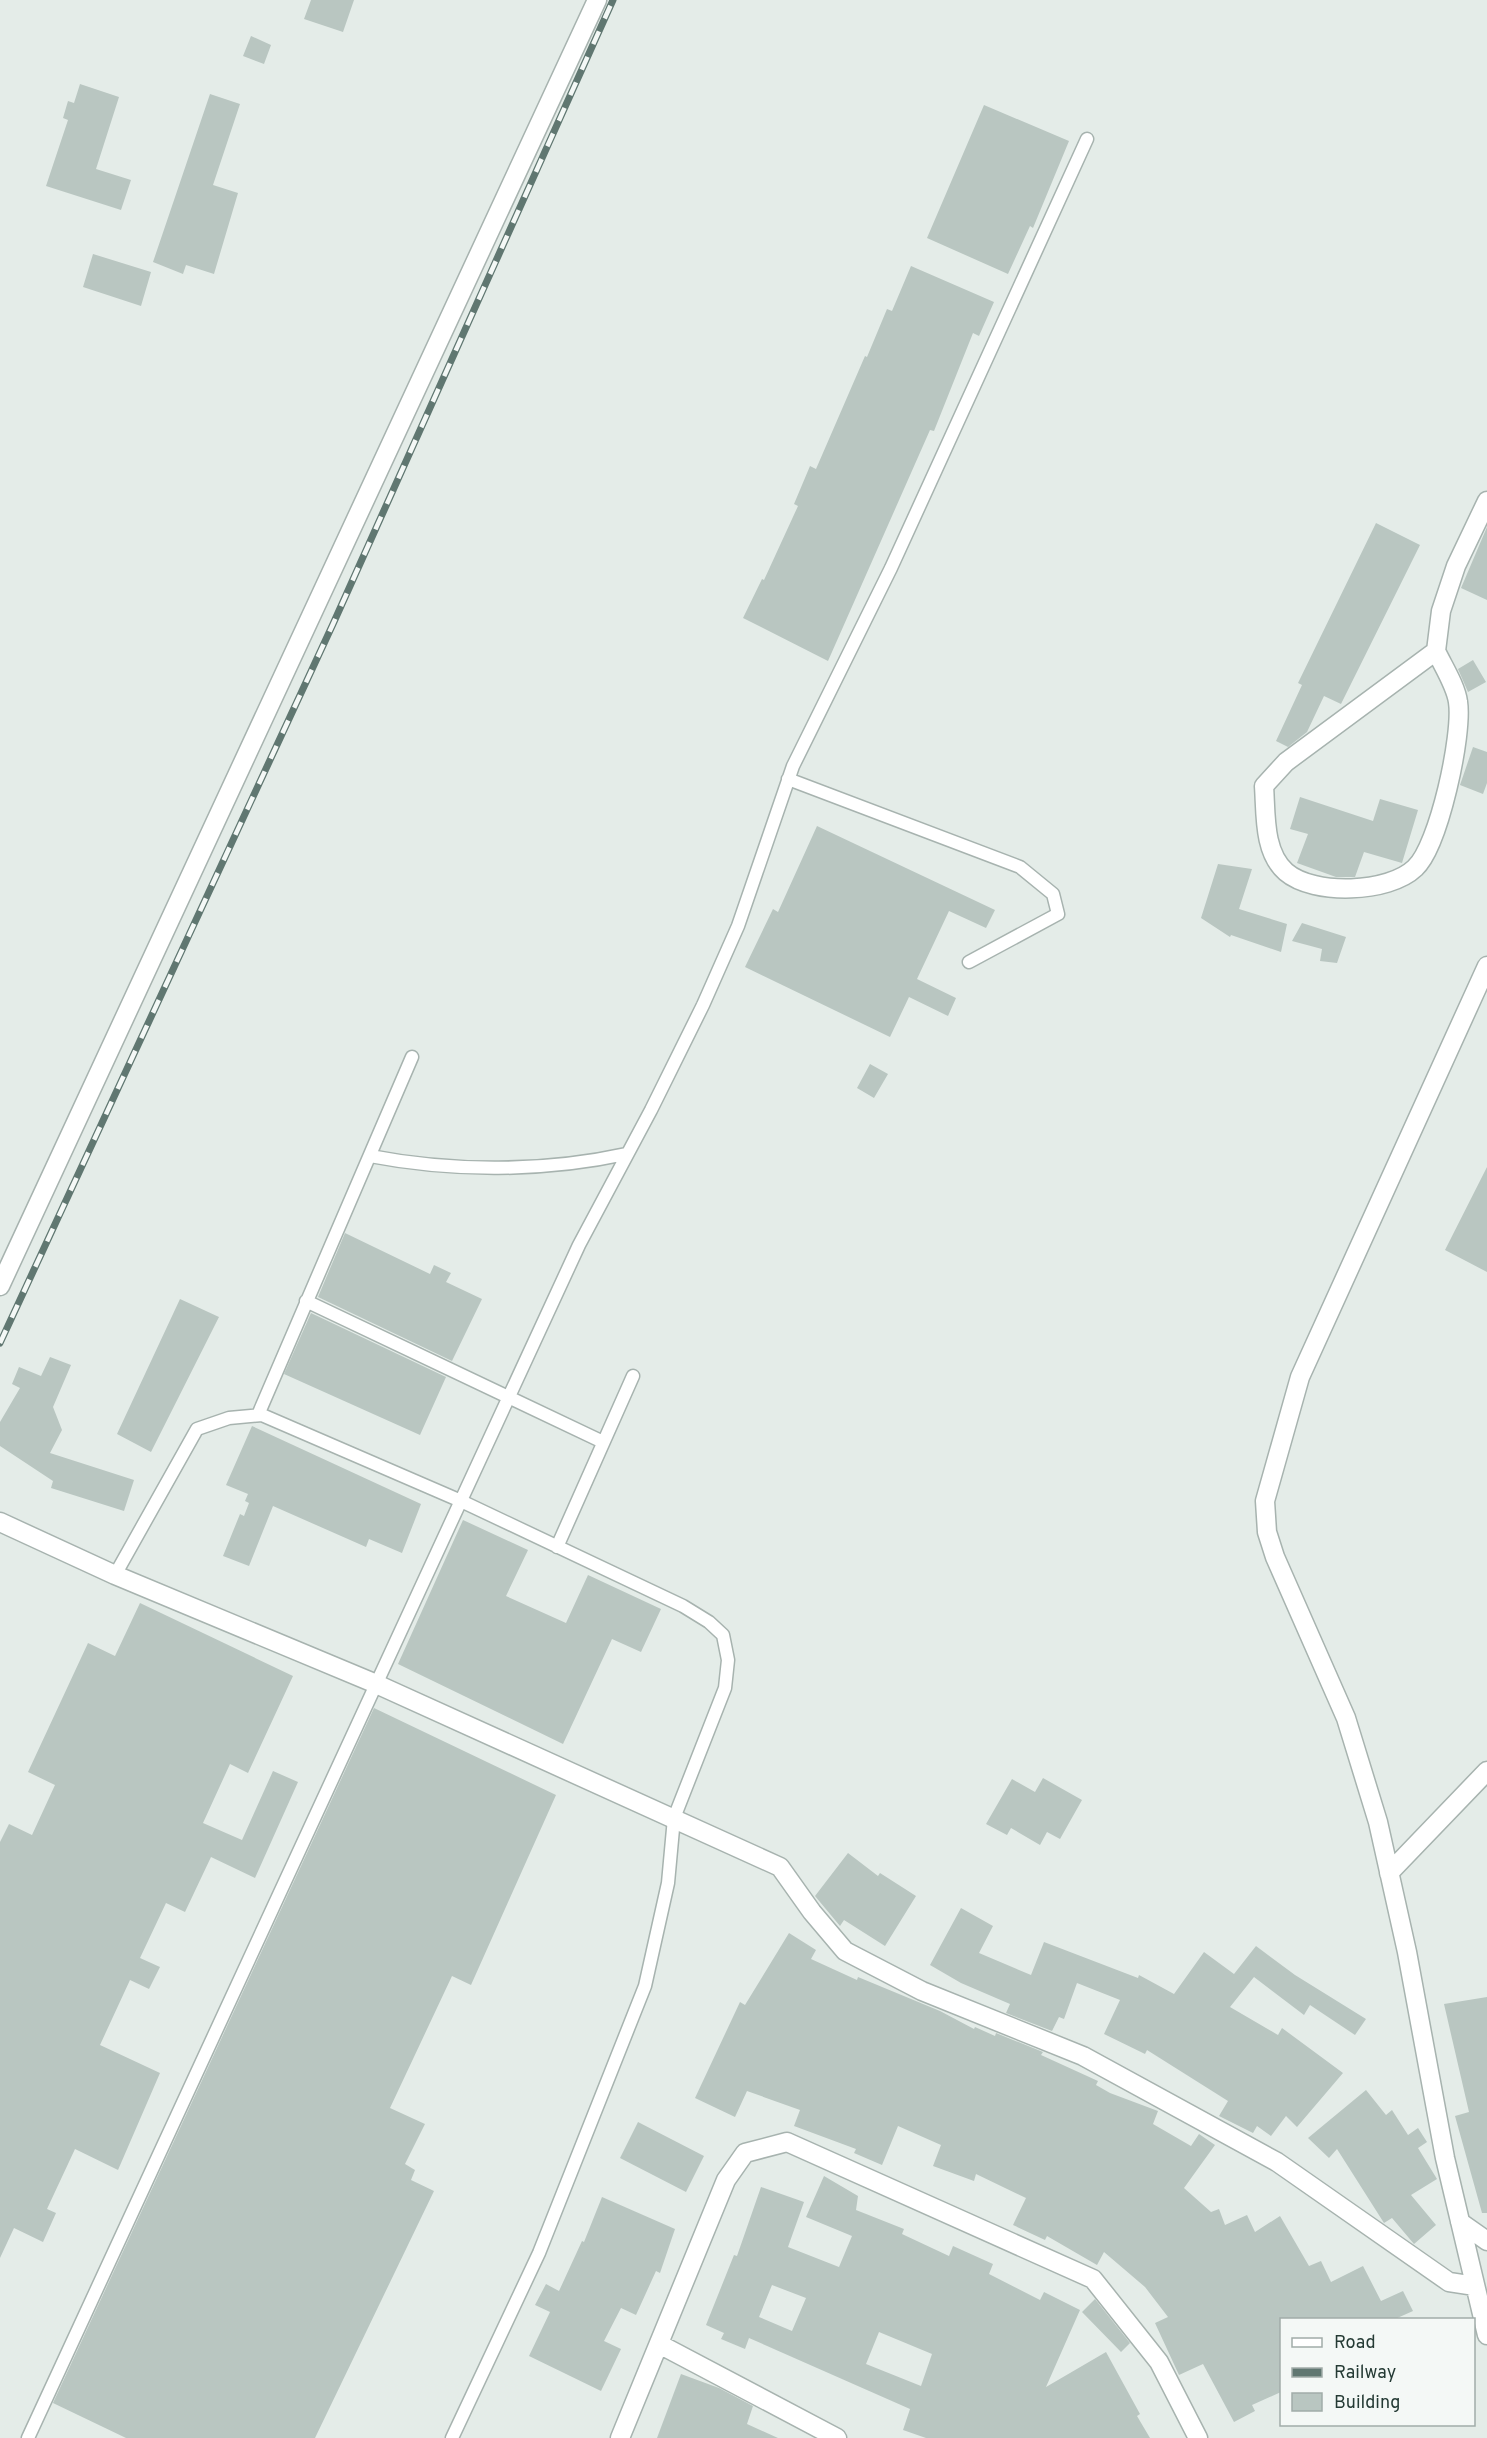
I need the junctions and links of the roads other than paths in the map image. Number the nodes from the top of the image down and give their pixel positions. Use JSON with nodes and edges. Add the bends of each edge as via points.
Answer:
{"nodes":[{"id":1,"x":597,"y":0,"type":"edge"},
{"id":2,"x":1087,"y":139,"type":"dead end"},
{"id":3,"x":1487,"y":501,"type":"edge"},
{"id":4,"x":1436,"y":651,"type":"junction"},
{"id":5,"x":788,"y":779,"type":"junction"},
{"id":6,"x":969,"y":962,"type":"dead end"},
{"id":7,"x":1487,"y":966,"type":"edge"},
{"id":8,"x":412,"y":1057,"type":"dead end"},
{"id":9,"x":626,"y":1154,"type":"junction"},
{"id":10,"x":370,"y":1156,"type":"junction"},
{"id":11,"x":0,"y":1286,"type":"edge"},
{"id":12,"x":306,"y":1301,"type":"junction"},
{"id":13,"x":633,"y":1376,"type":"dead end"},
{"id":14,"x":509,"y":1398,"type":"junction"},
{"id":15,"x":258,"y":1415,"type":"junction"},
{"id":16,"x":603,"y":1442,"type":"junction"},
{"id":17,"x":461,"y":1501,"type":"junction"},
{"id":18,"x":0,"y":1522,"type":"edge"},
{"id":19,"x":557,"y":1546,"type":"junction"},
{"id":20,"x":115,"y":1575,"type":"junction"},
{"id":21,"x":374,"y":1683,"type":"junction"},
{"id":22,"x":1487,"y":1771,"type":"edge"},
{"id":23,"x":674,"y":1818,"type":"junction"},
{"id":24,"x":1389,"y":1873,"type":"junction"},
{"id":25,"x":1460,"y":2222,"type":"junction"},
{"id":26,"x":1487,"y":2241,"type":"edge"},
{"id":27,"x":1475,"y":2286,"type":"junction"},
{"id":28,"x":1487,"y":2335,"type":"edge"},
{"id":29,"x":659,"y":2344,"type":"junction"},
{"id":30,"x":28,"y":2438,"type":"edge"},
{"id":31,"x":452,"y":2438,"type":"edge"},
{"id":32,"x":621,"y":2438,"type":"edge"},
{"id":33,"x":837,"y":2438,"type":"edge"},
{"id":34,"x":1198,"y":2438,"type":"edge"}],
"edges":[{"from":1,"to":11,"type":"street"},
{"from":2,"to":5,"type":"lane","via":[[891,568]]},
{"from":3,"to":4,"type":"street","via":[[1456,566],[1441,610]]},
{"from":4,"to":4,"type":"street","via":[[1458,701],[1455,756],[1425,854],[1415,868],[1396,880],[1353,890],[1321,887],[1286,872],[1268,842],[1264,786],[1286,762]]},
{"from":5,"to":6,"type":"lane","via":[[1020,867],[1053,894],[1058,915]]},
{"from":5,"to":9,"type":"lane","via":[[738,926],[651,1110]]},
{"from":7,"to":24,"type":"street","via":[[1300,1377],[1265,1501],[1267,1532],[1346,1718],[1378,1822]]},
{"from":8,"to":10,"type":"lane"},
{"from":9,"to":10,"type":"lane","via":[[564,1164],[475,1167]]},
{"from":9,"to":14,"type":"lane","via":[[579,1245]]},
{"from":10,"to":12,"type":"lane"},
{"from":12,"to":14,"type":"lane"},
{"from":12,"to":15,"type":"lane"},
{"from":13,"to":16,"type":"lane"},
{"from":14,"to":16,"type":"lane"},
{"from":14,"to":17,"type":"lane"},
{"from":15,"to":17,"type":"lane"},
{"from":15,"to":20,"type":"lane","via":[[229,1418],[197,1429]]},
{"from":16,"to":19,"type":"lane"},
{"from":17,"to":19,"type":"lane"},
{"from":17,"to":21,"type":"lane"},
{"from":18,"to":20,"type":"street"},
{"from":19,"to":23,"type":"lane","via":[[682,1606],[723,1635],[728,1660],[724,1688]]},
{"from":20,"to":21,"type":"street"},
{"from":21,"to":23,"type":"street"},
{"from":21,"to":30,"type":"lane"},
{"from":22,"to":24,"type":"street"},
{"from":23,"to":27,"type":"street","via":[[780,1867],[845,1951],[922,1990],[1083,2056],[1277,2163],[1449,2282]]},
{"from":23,"to":31,"type":"lane","via":[[668,1883],[645,1986],[538,2253]]},
{"from":24,"to":25,"type":"street"},
{"from":25,"to":26,"type":"street"},
{"from":25,"to":27,"type":"street"},
{"from":27,"to":28,"type":"street"},
{"from":29,"to":32,"type":"street"},
{"from":29,"to":33,"type":"street"},
{"from":29,"to":34,"type":"street","via":[[726,2180],[745,2153],[787,2142],[1093,2279],[1160,2362]]}]}
